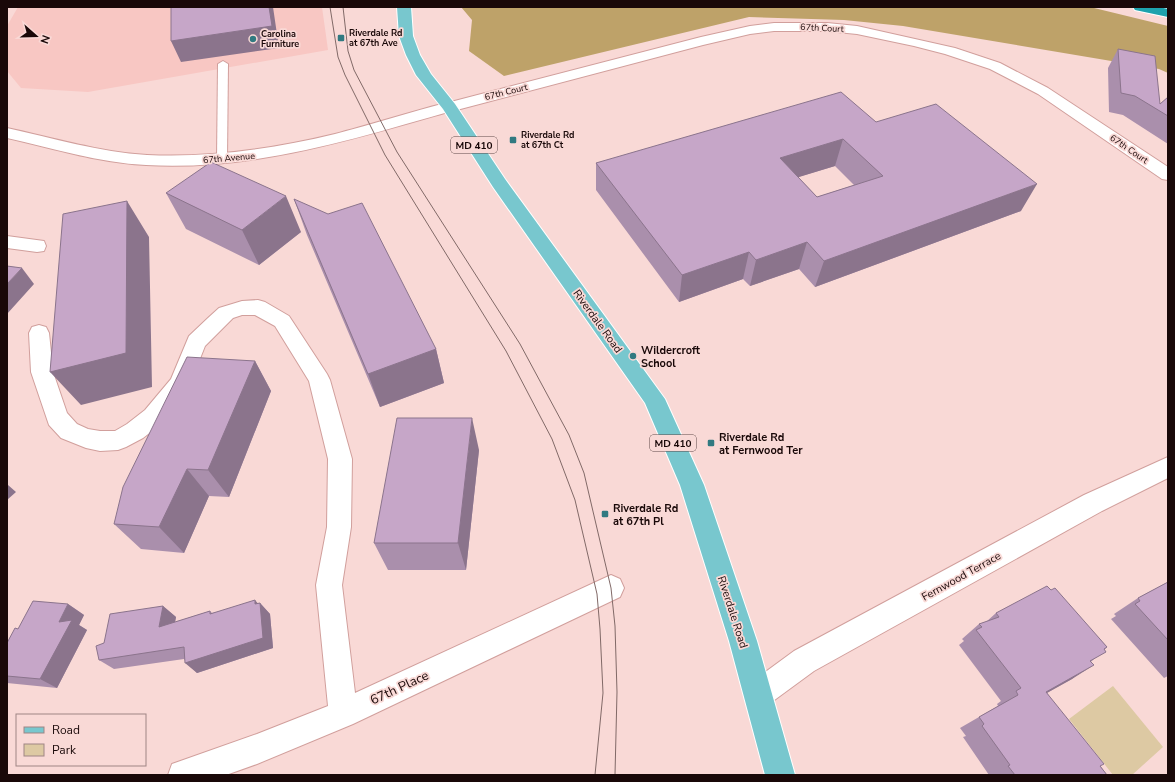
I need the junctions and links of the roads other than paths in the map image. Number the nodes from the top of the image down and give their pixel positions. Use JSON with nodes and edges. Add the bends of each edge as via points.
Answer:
{"nodes":[{"id":1,"x":404,"y":7,"type":"edge"},
{"id":2,"x":1140,"y":7,"type":"edge"},
{"id":3,"x":1151,"y":7,"type":"edge"},
{"id":4,"x":1168,"y":12,"type":"edge"},
{"id":5,"x":224,"y":64,"type":"dead end"},
{"id":6,"x":448,"y":107,"type":"junction"},
{"id":7,"x":7,"y":133,"type":"edge"},
{"id":8,"x":222,"y":160,"type":"junction"},
{"id":9,"x":1168,"y":175,"type":"edge"},
{"id":10,"x":7,"y":242,"type":"edge"},
{"id":11,"x":37,"y":246,"type":"dead end"},
{"id":12,"x":39,"y":333,"type":"dead end"},
{"id":13,"x":1168,"y":467,"type":"edge"},
{"id":14,"x":610,"y":588,"type":"dead end"},
{"id":15,"x":759,"y":694,"type":"junction"},
{"id":16,"x":343,"y":714,"type":"junction"},
{"id":17,"x":183,"y":775,"type":"edge"},
{"id":18,"x":780,"y":775,"type":"edge"}],
"edges":[{"from":1,"to":6,"type":"main road","name":"Riverdale Road","number":"MD 410","via":[[406,36],[413,55],[424,75]]},
{"from":2,"to":4,"type":"highway"},
{"from":3,"to":4,"type":"highway"},
{"from":5,"to":8,"type":"lane"},
{"from":6,"to":8,"type":"street","name":"67th Avenue","via":[[318,144],[278,153]]},
{"from":6,"to":9,"type":"street","name":"67th Court","via":[[750,30],[827,27],[857,30],[915,42],[994,66],[1043,91]]},
{"from":6,"to":15,"type":"main road","name":"Riverdale Road","number":"MD 410","via":[[504,190],[654,399],[692,485]]},
{"from":7,"to":8,"type":"street","name":"67th Avenue","via":[[129,158],[170,161]]},
{"from":10,"to":11,"type":"street"},
{"from":12,"to":16,"type":"street","via":[[42,372],[57,418],[69,431],[100,441],[118,440],[153,417],[180,383],[196,342],[226,313],[258,307],[282,321],[319,380],[340,459],[339,527],[330,585]]},
{"from":13,"to":15,"type":"street","name":"Fernwood Terrace","via":[[1093,504],[811,658]]},
{"from":14,"to":16,"type":"street","name":"67th Place"},
{"from":15,"to":18,"type":"main road","name":"Riverdale Road","number":"MD 410"},
{"from":16,"to":17,"type":"street","name":"67th Place","via":[[257,749]]}]}
